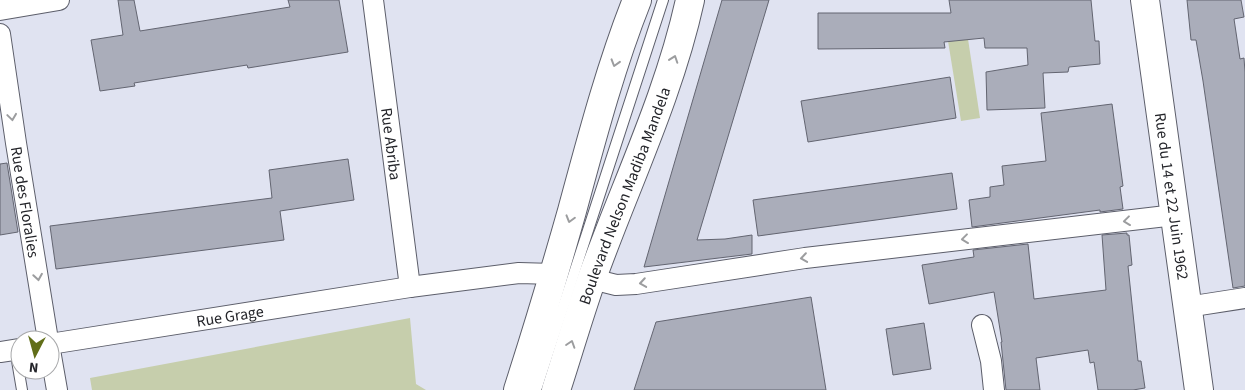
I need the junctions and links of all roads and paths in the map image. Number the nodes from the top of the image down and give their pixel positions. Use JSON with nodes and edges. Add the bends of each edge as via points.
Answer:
{"nodes":[{"id":1,"x":59,"y":0,"type":"edge"},
{"id":2,"x":374,"y":0,"type":"edge"},
{"id":3,"x":637,"y":0,"type":"edge"},
{"id":4,"x":663,"y":0,"type":"edge"},
{"id":5,"x":690,"y":0,"type":"edge"},
{"id":6,"x":1146,"y":0,"type":"edge"},
{"id":7,"x":0,"y":10,"type":"edge"},
{"id":8,"x":0,"y":34,"type":"edge"},
{"id":9,"x":1175,"y":215,"type":"junction"},
{"id":10,"x":554,"y":274,"type":"junction"},
{"id":11,"x":592,"y":278,"type":"junction"},
{"id":12,"x":410,"y":287,"type":"junction"},
{"id":13,"x":1245,"y":298,"type":"edge"},
{"id":14,"x":1187,"y":307,"type":"junction"},
{"id":15,"x":982,"y":325,"type":"dead end"},
{"id":16,"x":46,"y":330,"type":"edge"},
{"id":17,"x":60,"y":342,"type":"edge"},
{"id":18,"x":518,"y":390,"type":"edge"},
{"id":19,"x":536,"y":390,"type":"edge"},
{"id":20,"x":556,"y":390,"type":"edge"},
{"id":21,"x":994,"y":390,"type":"edge"},
{"id":22,"x":1199,"y":390,"type":"edge"}],
"edges":[{"from":1,"to":7,"type":"street"},
{"from":2,"to":12,"type":"street","name":"Rue Abriba"},
{"from":3,"to":10,"type":"main road","one_way":true,"via":[[592,138]]},
{"from":4,"to":19,"type":"lane"},
{"from":11,"to":5,"type":"main road","name":"Boulevard Nelson Madiba Mandela","one_way":true,"via":[[644,147],[682,34]]},
{"from":6,"to":9,"type":"main road","name":"Rue du 14 et 22 Juin 1962"},
{"from":8,"to":16,"type":"street","name":"Rue des Floralies","one_way":true},
{"from":9,"to":11,"type":"street","one_way":true,"via":[[805,258],[636,284],[616,285]]},
{"from":9,"to":14,"type":"main road","name":"Rue du 14 et 22 Juin 1962"},
{"from":10,"to":12,"type":"street","name":"Rue Grage","via":[[519,273]]},
{"from":10,"to":18,"type":"main road"},
{"from":20,"to":11,"type":"main road","name":"Boulevard Nelson Madiba Mandela","one_way":true},
{"from":12,"to":17,"type":"street","name":"Rue Grage"},
{"from":13,"to":14,"type":"street"},
{"from":14,"to":22,"type":"main road","name":"Rue du 14 et 22 Juin 1962"},
{"from":15,"to":21,"type":"street"}]}
